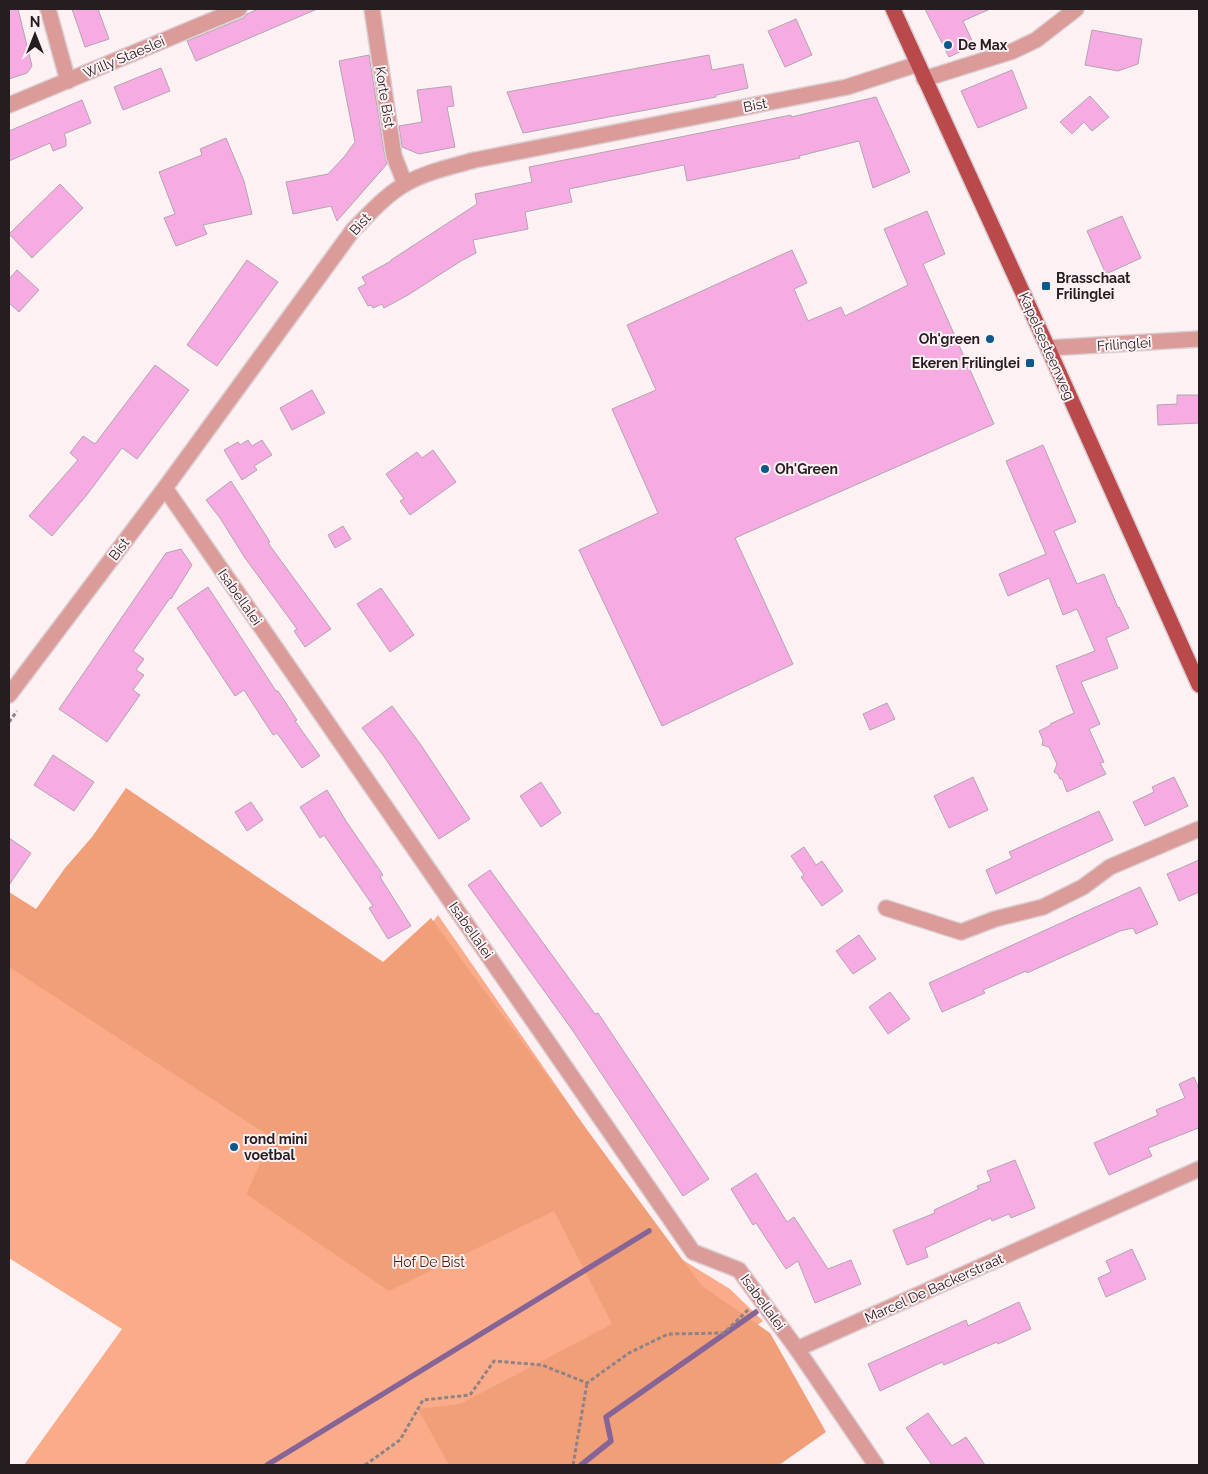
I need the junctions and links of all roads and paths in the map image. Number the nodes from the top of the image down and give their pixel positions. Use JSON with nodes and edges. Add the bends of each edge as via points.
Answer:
{"nodes":[{"id":1,"x":48,"y":9,"type":"edge"},
{"id":2,"x":239,"y":9,"type":"edge"},
{"id":3,"x":372,"y":9,"type":"edge"},
{"id":4,"x":893,"y":9,"type":"edge"},
{"id":5,"x":1076,"y":9,"type":"edge"},
{"id":6,"x":918,"y":64,"type":"junction"},
{"id":7,"x":924,"y":79,"type":"junction"},
{"id":8,"x":68,"y":81,"type":"junction"},
{"id":9,"x":9,"y":106,"type":"edge"},
{"id":10,"x":405,"y":184,"type":"junction"},
{"id":11,"x":1199,"y":339,"type":"edge"},
{"id":12,"x":1048,"y":348,"type":"junction"},
{"id":13,"x":165,"y":488,"type":"junction"},
{"id":14,"x":1199,"y":685,"type":"edge"},
{"id":15,"x":9,"y":695,"type":"edge"},
{"id":16,"x":1199,"y":829,"type":"edge"},
{"id":17,"x":886,"y":908,"type":"dead end"},
{"id":18,"x":1199,"y":1170,"type":"edge"},
{"id":19,"x":760,"y":1298,"type":"junction"},
{"id":20,"x":797,"y":1349,"type":"junction"},
{"id":21,"x":587,"y":1382,"type":"junction"},
{"id":22,"x":365,"y":1465,"type":"edge"},
{"id":23,"x":573,"y":1465,"type":"edge"},
{"id":24,"x":876,"y":1465,"type":"edge"}],
"edges":[{"from":1,"to":8,"type":"street"},
{"from":2,"to":8,"type":"street","name":"Willy Staeslei"},
{"from":3,"to":10,"type":"street","name":"Korte Bist","via":[[394,156]]},
{"from":4,"to":6,"type":"main road","name":"Kapelsesteenweg"},
{"from":5,"to":7,"type":"street","via":[[1036,40],[1013,51]]},
{"from":6,"to":7,"type":"main road","name":"Kapelsesteenweg"},
{"from":6,"to":10,"type":"street","name":"Bist","via":[[847,87],[476,160]]},
{"from":7,"to":12,"type":"main road","name":"Kapelsesteenweg"},
{"from":8,"to":9,"type":"street","name":"Willy Staeslei"},
{"from":10,"to":13,"type":"street","name":"Bist","via":[[376,206],[353,230]]},
{"from":11,"to":12,"type":"street","name":"Frilinglei"},
{"from":12,"to":14,"type":"main road","name":"Kapelsesteenweg"},
{"from":13,"to":15,"type":"street","name":"Bist"},
{"from":13,"to":19,"type":"street","name":"Isabellalei","via":[[693,1252],[739,1270]]},
{"from":16,"to":17,"type":"street","via":[[1110,867],[1083,887],[1042,907],[961,932]]},
{"from":18,"to":20,"type":"street","name":"Marcel De Backerstraat"},
{"from":19,"to":20,"type":"street","name":"Isabellalei"},
{"from":19,"to":21,"type":"path","via":[[724,1333],[668,1334],[629,1353]]},
{"from":20,"to":24,"type":"street"},
{"from":21,"to":22,"type":"path","via":[[542,1365],[494,1361],[470,1394],[423,1400],[400,1440]]},
{"from":21,"to":23,"type":"path"}]}
